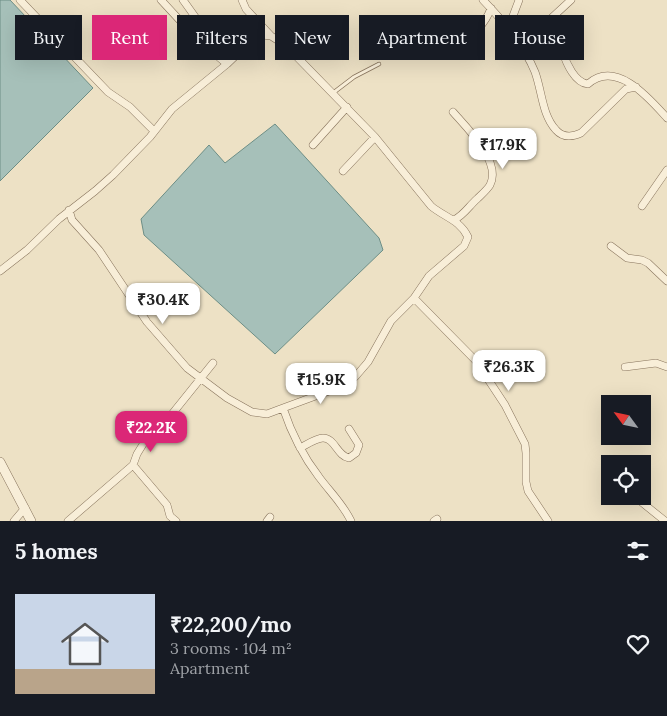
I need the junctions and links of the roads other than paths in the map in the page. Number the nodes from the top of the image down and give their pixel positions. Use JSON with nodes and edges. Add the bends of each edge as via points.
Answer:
{"nodes":[{"id":1,"x":20,"y":0,"type":"edge"},
{"id":2,"x":161,"y":0,"type":"edge"},
{"id":3,"x":183,"y":0,"type":"edge"},
{"id":4,"x":242,"y":0,"type":"edge"},
{"id":5,"x":483,"y":0,"type":"edge"},
{"id":6,"x":519,"y":0,"type":"edge"},
{"id":7,"x":571,"y":0,"type":"edge"},
{"id":8,"x":491,"y":8,"type":"junction"},
{"id":9,"x":194,"y":15,"type":"edge"},
{"id":10,"x":497,"y":15,"type":"edge"},
{"id":11,"x":513,"y":15,"type":"edge"},
{"id":12,"x":555,"y":15,"type":"edge"},
{"id":13,"x":177,"y":17,"type":"edge"},
{"id":14,"x":485,"y":20,"type":"edge"},
{"id":15,"x":270,"y":36,"type":"junction"},
{"id":16,"x":222,"y":60,"type":"edge"},
{"id":17,"x":528,"y":60,"type":"edge"},
{"id":18,"x":567,"y":60,"type":"edge"},
{"id":19,"x":227,"y":64,"type":"junction"},
{"id":20,"x":380,"y":64,"type":"dead end"},
{"id":21,"x":636,"y":87,"type":"junction"},
{"id":22,"x":333,"y":93,"type":"junction"},
{"id":23,"x":347,"y":107,"type":"junction"},
{"id":24,"x":453,"y":112,"type":"dead end"},
{"id":25,"x":667,"y":118,"type":"edge"},
{"id":26,"x":154,"y":131,"type":"junction"},
{"id":27,"x":375,"y":137,"type":"junction"},
{"id":28,"x":314,"y":145,"type":"dead end"},
{"id":29,"x":667,"y":170,"type":"edge"},
{"id":30,"x":342,"y":171,"type":"dead end"},
{"id":31,"x":642,"y":206,"type":"dead end"},
{"id":32,"x":69,"y":210,"type":"junction"},
{"id":33,"x":454,"y":220,"type":"junction"},
{"id":34,"x":612,"y":246,"type":"dead end"},
{"id":35,"x":0,"y":271,"type":"edge"},
{"id":36,"x":667,"y":280,"type":"edge"},
{"id":37,"x":414,"y":298,"type":"junction"},
{"id":38,"x":213,"y":363,"type":"dead end"},
{"id":39,"x":625,"y":367,"type":"dead end"},
{"id":40,"x":667,"y":367,"type":"edge"},
{"id":41,"x":200,"y":379,"type":"junction"},
{"id":42,"x":283,"y":408,"type":"junction"},
{"id":43,"x":349,"y":429,"type":"dead end"},
{"id":44,"x":300,"y":448,"type":"junction"},
{"id":45,"x":0,"y":462,"type":"edge"},
{"id":46,"x":133,"y":465,"type":"junction"},
{"id":47,"x":645,"y":505,"type":"edge"},
{"id":48,"x":25,"y":508,"type":"junction"},
{"id":49,"x":14,"y":521,"type":"edge"},
{"id":50,"x":31,"y":521,"type":"edge"},
{"id":51,"x":68,"y":521,"type":"edge"},
{"id":52,"x":176,"y":521,"type":"edge"},
{"id":53,"x":351,"y":521,"type":"edge"},
{"id":54,"x":548,"y":521,"type":"edge"},
{"id":55,"x":665,"y":521,"type":"edge"}],
"edges":[{"from":1,"to":26,"type":"street","via":[[108,92],[130,107]]},
{"from":2,"to":13,"type":"street"},
{"from":3,"to":9,"type":"street"},
{"from":4,"to":15,"type":"street"},
{"from":5,"to":8,"type":"street"},
{"from":6,"to":11,"type":"street"},
{"from":7,"to":12,"type":"street"},
{"from":8,"to":10,"type":"street"},
{"from":8,"to":14,"type":"street"},
{"from":15,"to":19,"type":"street","via":[[262,35],[253,40]]},
{"from":15,"to":22,"type":"street","via":[[280,41]]},
{"from":16,"to":19,"type":"street"},
{"from":17,"to":21,"type":"street","via":[[546,113],[557,131],[568,137],[580,133],[626,89]]},
{"from":18,"to":21,"type":"street","via":[[581,82],[588,84],[602,76],[623,78]]},
{"from":19,"to":26,"type":"street","via":[[172,109]]},
{"from":20,"to":22,"type":"lane","via":[[354,77]]},
{"from":21,"to":25,"type":"street"},
{"from":22,"to":23,"type":"street"},
{"from":23,"to":27,"type":"street"},
{"from":23,"to":28,"type":"street"},
{"from":24,"to":33,"type":"street","via":[[485,151],[492,175],[488,188]]},
{"from":26,"to":32,"type":"street","via":[[113,175]]},
{"from":27,"to":30,"type":"street"},
{"from":27,"to":33,"type":"street","via":[[431,206]]},
{"from":29,"to":31,"type":"street"},
{"from":32,"to":35,"type":"street"},
{"from":32,"to":41,"type":"street","via":[[72,220],[99,250],[147,322],[174,355]]},
{"from":33,"to":37,"type":"street","via":[[468,240],[429,276]]},
{"from":34,"to":36,"type":"street","via":[[627,258],[648,263]]},
{"from":37,"to":42,"type":"street","via":[[391,321],[368,362],[355,377],[329,391]]},
{"from":37,"to":54,"type":"street","via":[[466,348],[492,384],[525,444],[528,491]]},
{"from":38,"to":41,"type":"street"},
{"from":39,"to":40,"type":"street","via":[[656,363]]},
{"from":41,"to":42,"type":"street","via":[[252,412],[266,414]]},
{"from":41,"to":46,"type":"street","via":[[164,424],[145,441]]},
{"from":42,"to":44,"type":"street"},
{"from":43,"to":44,"type":"street","via":[[359,445],[356,454],[349,458],[342,456],[325,438]]},
{"from":44,"to":53,"type":"street"},
{"from":45,"to":48,"type":"street"},
{"from":46,"to":51,"type":"street"},
{"from":46,"to":52,"type":"street","via":[[167,505],[170,516]]},
{"from":47,"to":55,"type":"street"},
{"from":48,"to":49,"type":"street"},
{"from":48,"to":50,"type":"street"}]}
